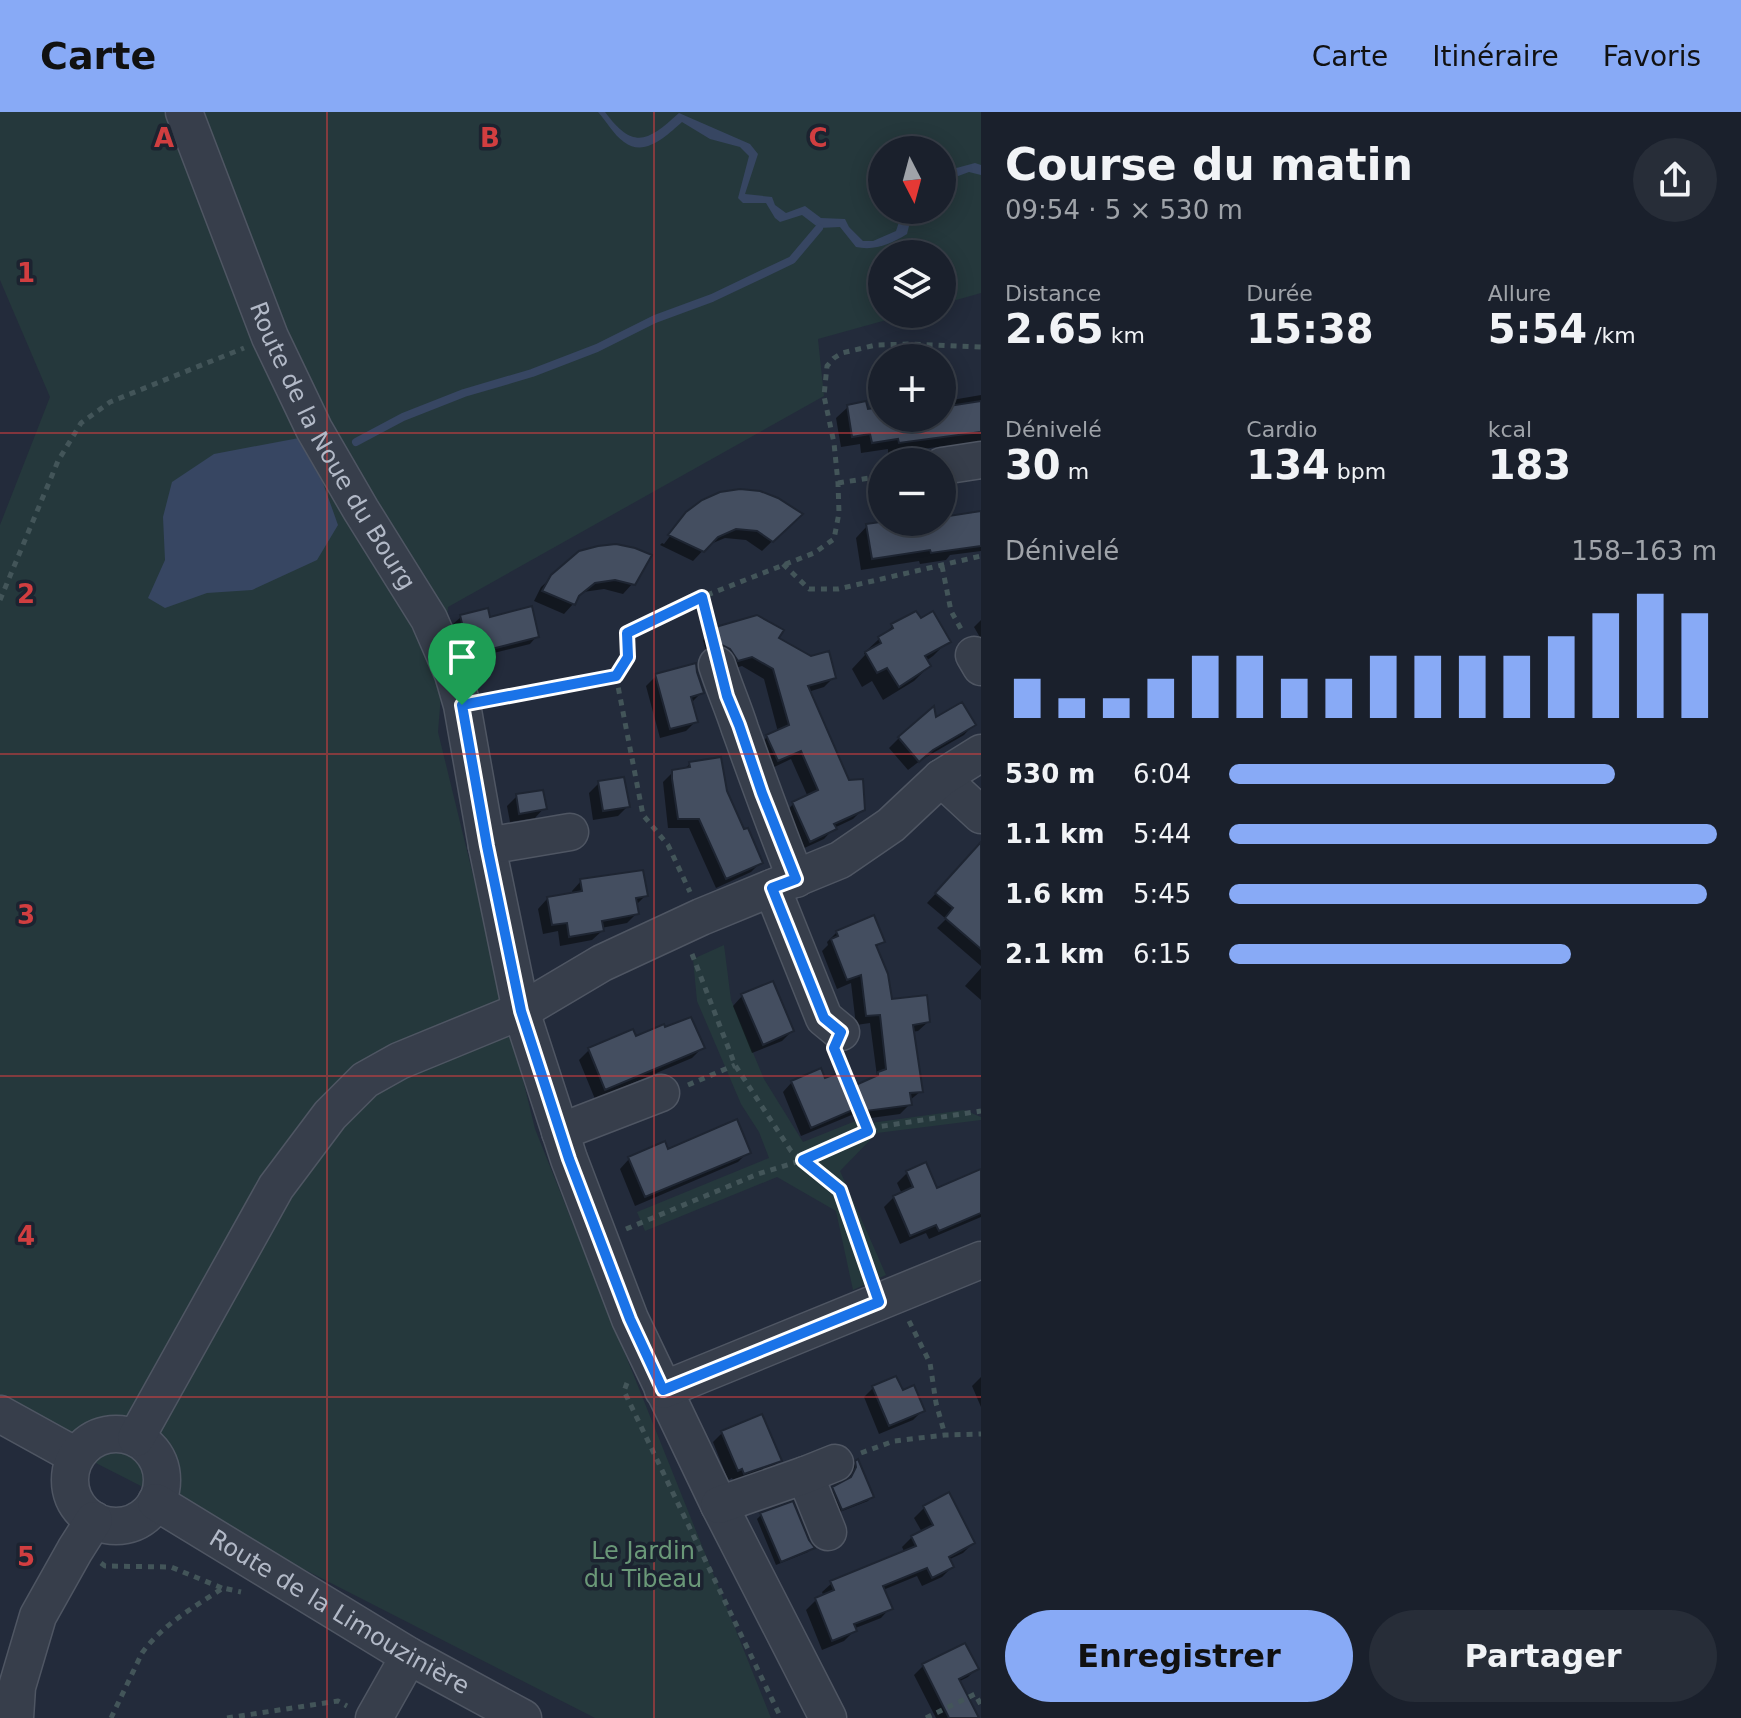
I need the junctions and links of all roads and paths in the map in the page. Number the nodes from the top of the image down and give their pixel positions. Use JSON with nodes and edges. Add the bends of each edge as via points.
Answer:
{"nodes":[{"id":1,"x":184,"y":112,"type":"edge"},
{"id":2,"x":270,"y":337,"type":"junction"},
{"id":3,"x":981,"y":347,"type":"edge"},
{"id":4,"x":981,"y":460,"type":"edge"},
{"id":5,"x":956,"y":464,"type":"edge"},
{"id":6,"x":868,"y":478,"type":"edge"},
{"id":7,"x":838,"y":483,"type":"junction"},
{"id":8,"x":981,"y":556,"type":"edge"},
{"id":9,"x":783,"y":564,"type":"junction"},
{"id":10,"x":942,"y":566,"type":"junction"},
{"id":11,"x":702,"y":597,"type":"junction"},
{"id":12,"x":0,"y":600,"type":"edge"},
{"id":13,"x":978,"y":661,"type":"edge"},
{"id":14,"x":717,"y":665,"type":"joint"},
{"id":15,"x":616,"y":676,"type":"junction"},
{"id":16,"x":462,"y":705,"type":"junction"},
{"id":17,"x":981,"y":753,"type":"edge"},
{"id":18,"x":941,"y":778,"type":"junction"},
{"id":19,"x":981,"y":815,"type":"edge"},
{"id":20,"x":570,"y":832,"type":"dead end"},
{"id":21,"x":487,"y":846,"type":"junction"},
{"id":22,"x":784,"y":884,"type":"junction"},
{"id":23,"x":701,"y":917,"type":"junction"},
{"id":24,"x":521,"y":1011,"type":"junction"},
{"id":25,"x":841,"y":1032,"type":"joint"},
{"id":26,"x":735,"y":1065,"type":"junction"},
{"id":27,"x":661,"y":1093,"type":"joint"},
{"id":28,"x":981,"y":1111,"type":"edge"},
{"id":29,"x":868,"y":1131,"type":"junction"},
{"id":30,"x":560,"y":1132,"type":"junction"},
{"id":31,"x":803,"y":1160,"type":"junction"},
{"id":32,"x":600,"y":1240,"type":"junction"},
{"id":33,"x":981,"y":1260,"type":"edge"},
{"id":34,"x":889,"y":1297,"type":"junction"},
{"id":35,"x":658,"y":1379,"type":"junction"},
{"id":36,"x":0,"y":1414,"type":"edge"},
{"id":37,"x":981,"y":1434,"type":"edge"},
{"id":38,"x":945,"y":1435,"type":"junction"},
{"id":39,"x":136,"y":1438,"type":"junction"},
{"id":40,"x":76,"y":1456,"type":"junction"},
{"id":41,"x":820,"y":1469,"type":"junction"},
{"id":42,"x":156,"y":1502,"type":"junction"},
{"id":43,"x":719,"y":1505,"type":"junction"},
{"id":44,"x":94,"y":1520,"type":"junction"},
{"id":45,"x":828,"y":1532,"type":"dead end"},
{"id":46,"x":250,"y":1598,"type":"dead end"},
{"id":47,"x":409,"y":1656,"type":"junction"},
{"id":48,"x":978,"y":1692,"type":"edge"},
{"id":49,"x":981,"y":1705,"type":"edge"},
{"id":50,"x":361,"y":1712,"type":"edge"},
{"id":51,"x":15,"y":1718,"type":"edge"},
{"id":52,"x":111,"y":1718,"type":"edge"},
{"id":53,"x":227,"y":1718,"type":"edge"},
{"id":54,"x":523,"y":1718,"type":"edge"},
{"id":55,"x":781,"y":1718,"type":"edge"},
{"id":56,"x":828,"y":1718,"type":"edge"},
{"id":57,"x":926,"y":1718,"type":"edge"}],
"edges":[{"from":1,"to":2,"type":"street","name":"Route de la Noue du Bourg"},
{"from":2,"to":12,"type":"path","via":[[110,402],[81,423],[58,461]]},
{"from":2,"to":16,"type":"street","name":"Route de la Noue du Bourg","via":[[314,429],[429,619]]},
{"from":3,"to":7,"type":"path","via":[[884,345],[834,358],[827,366],[824,396]]},
{"from":4,"to":5,"type":"street"},
{"from":6,"to":7,"type":"path"},
{"from":7,"to":9,"type":"path","via":[[834,539]]},
{"from":8,"to":10,"type":"path"},
{"from":9,"to":10,"type":"path","via":[[809,589],[838,589]]},
{"from":9,"to":11,"type":"path"},
{"from":10,"to":13,"type":"path","via":[[951,611]]},
{"from":11,"to":14,"type":"path"},
{"from":11,"to":15,"type":"path","via":[[627,633],[628,657]]},
{"from":14,"to":22,"type":"street","via":[[762,793]]},
{"from":15,"to":16,"type":"path"},
{"from":15,"to":23,"type":"path","via":[[643,815],[668,845]]},
{"from":16,"to":21,"type":"street","name":"Route de la Noue du Bourg"},
{"from":17,"to":18,"type":"street"},
{"from":18,"to":19,"type":"street"},
{"from":18,"to":22,"type":"street","via":[[891,825],[840,860]]},
{"from":20,"to":21,"type":"street"},
{"from":21,"to":24,"type":"street","name":"Route de la Noue du Bourg"},
{"from":22,"to":23,"type":"street"},
{"from":22,"to":25,"type":"street","via":[[824,1018]]},
{"from":23,"to":24,"type":"street","via":[[602,963]]},
{"from":23,"to":26,"type":"path","via":[[690,949]]},
{"from":24,"to":30,"type":"street","name":"Route de la Noue du Bourg"},
{"from":24,"to":39,"type":"street","via":[[399,1061],[365,1080],[330,1115],[276,1187]]},
{"from":25,"to":29,"type":"path","via":[[834,1048]]},
{"from":26,"to":27,"type":"path"},
{"from":26,"to":31,"type":"path","via":[[791,1151]]},
{"from":27,"to":30,"type":"street"},
{"from":28,"to":29,"type":"path"},
{"from":29,"to":31,"type":"path"},
{"from":30,"to":32,"type":"street","name":"Route de la Noue du Bourg"},
{"from":31,"to":32,"type":"path"},
{"from":31,"to":34,"type":"path","via":[[840,1190]]},
{"from":32,"to":35,"type":"street","name":"Route de la Noue du Bourg"},
{"from":33,"to":34,"type":"street"},
{"from":34,"to":35,"type":"street"},
{"from":34,"to":38,"type":"path","via":[[930,1363]]},
{"from":35,"to":43,"type":"street","name":"Route de la Noue du Bourg"},
{"from":35,"to":55,"type":"path","via":[[627,1382],[624,1391]]},
{"from":36,"to":40,"type":"street"},
{"from":37,"to":38,"type":"path"},
{"from":38,"to":41,"type":"path","via":[[894,1441]]},
{"from":39,"to":40,"type":"street","via":[[102,1435]]},
{"from":39,"to":42,"type":"street","via":[[160,1465],[162,1484]]},
{"from":40,"to":44,"type":"street","via":[[70,1485],[82,1512]]},
{"from":41,"to":43,"type":"street"},
{"from":41,"to":45,"type":"street"},
{"from":42,"to":44,"type":"street","via":[[136,1521],[107,1525]]},
{"from":42,"to":47,"type":"street","name":"Route de la Limouzinière"},
{"from":43,"to":56,"type":"street","name":"Route de la Noue du Bourg"},
{"from":44,"to":51,"type":"street","via":[[38,1616],[17,1687]]},
{"from":46,"to":52,"type":"path","via":[[223,1588],[176,1619],[142,1653]]},
{"from":47,"to":50,"type":"street"},
{"from":47,"to":54,"type":"street","name":"Route de la Limouzinière"},
{"from":48,"to":49,"type":"path"},
{"from":48,"to":57,"type":"path"},
{"from":50,"to":53,"type":"path","via":[[338,1701]]}]}
